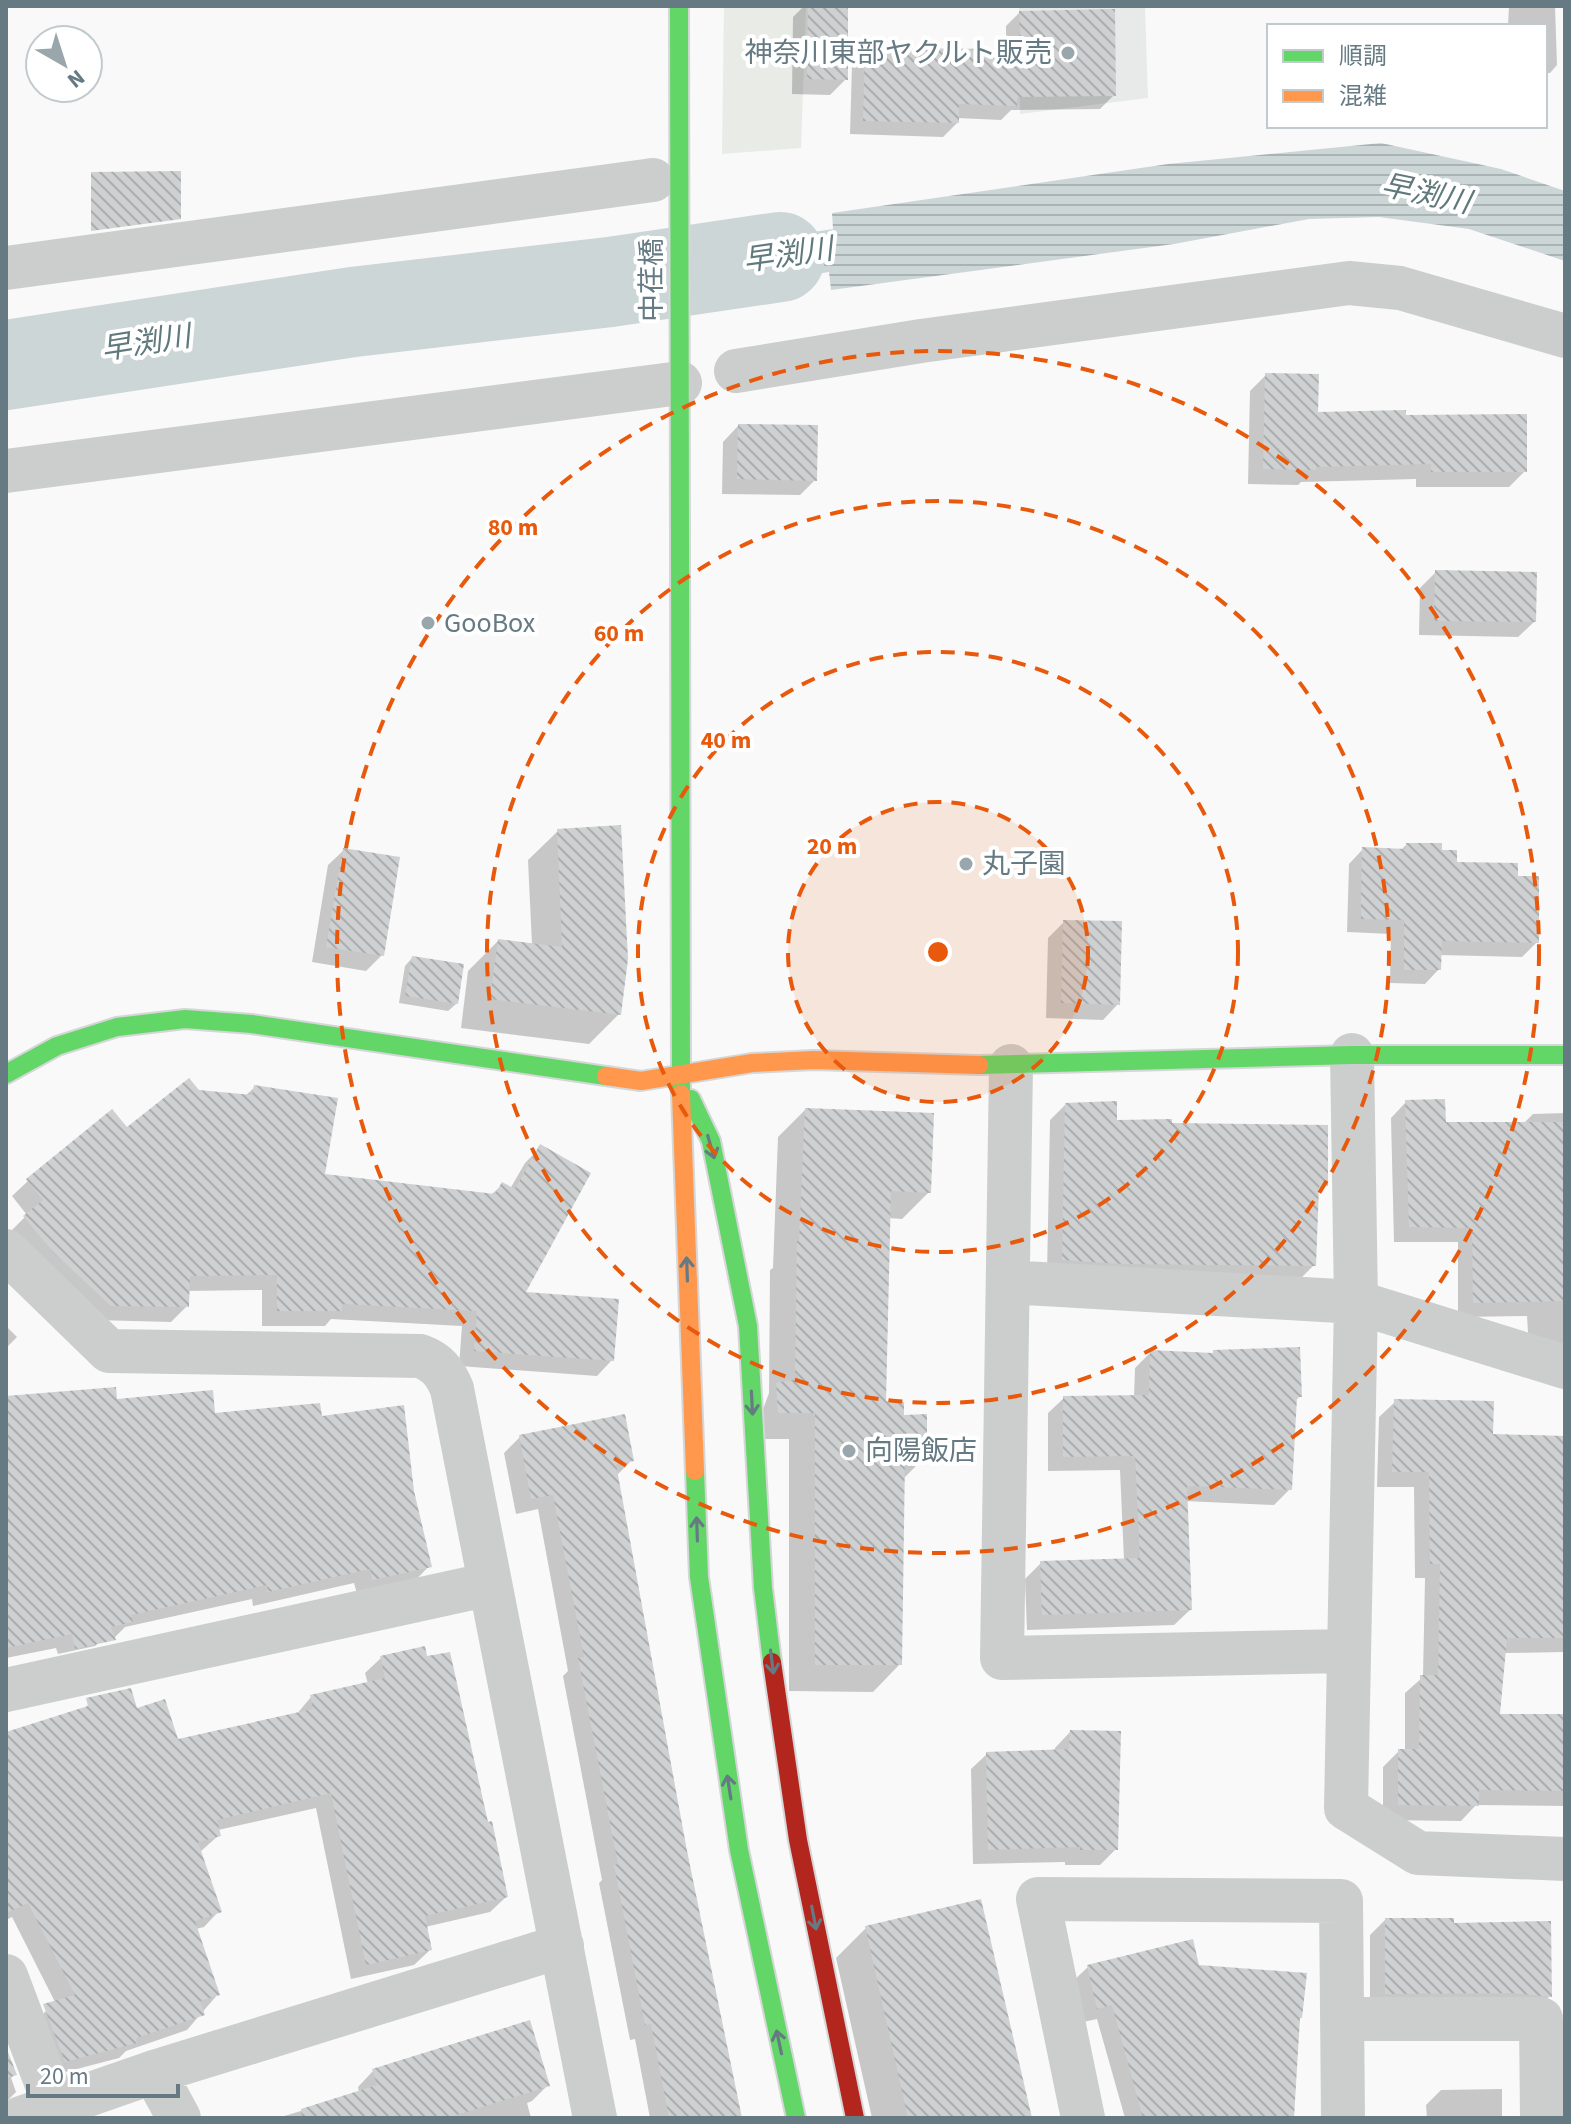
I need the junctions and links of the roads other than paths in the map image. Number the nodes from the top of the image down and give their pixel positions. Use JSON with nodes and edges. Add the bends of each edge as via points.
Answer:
{"nodes":[{"id":1,"x":679,"y":6,"type":"edge"},
{"id":2,"x":667,"y":178,"type":"junction"},
{"id":3,"x":6,"y":268,"type":"edge"},
{"id":4,"x":1565,"y":336,"type":"edge"},
{"id":5,"x":736,"y":371,"type":"dead end"},
{"id":6,"x":680,"y":383,"type":"junction"},
{"id":7,"x":6,"y":471,"type":"edge"},
{"id":8,"x":1352,"y":1055,"type":"junction"},
{"id":9,"x":1565,"y":1055,"type":"edge"},
{"id":10,"x":1011,"y":1066,"type":"junction"},
{"id":11,"x":6,"y":1074,"type":"edge"},
{"id":12,"x":680,"y":1075,"type":"junction"},
{"id":13,"x":6,"y":1251,"type":"edge"},
{"id":14,"x":1008,"y":1282,"type":"junction"},
{"id":15,"x":1356,"y":1302,"type":"junction"},
{"id":16,"x":1565,"y":1367,"type":"edge"},
{"id":17,"x":490,"y":1584,"type":"junction"},
{"id":18,"x":1348,"y":1651,"type":"junction"},
{"id":19,"x":6,"y":1690,"type":"edge"},
{"id":20,"x":1565,"y":1859,"type":"edge"},
{"id":21,"x":562,"y":1946,"type":"junction"},
{"id":22,"x":6,"y":1976,"type":"edge"},
{"id":23,"x":1344,"y":2019,"type":"junction"},
{"id":24,"x":154,"y":2072,"type":"junction"},
{"id":25,"x":38,"y":2112,"type":"edge"},
{"id":26,"x":179,"y":2118,"type":"edge"},
{"id":27,"x":595,"y":2118,"type":"edge"},
{"id":28,"x":796,"y":2118,"type":"edge"},
{"id":29,"x":855,"y":2118,"type":"edge"},
{"id":30,"x":1083,"y":2118,"type":"edge"},
{"id":31,"x":1343,"y":2118,"type":"edge"},
{"id":32,"x":1542,"y":2118,"type":"edge"}],
"edges":[{"from":1,"to":2,"type":"street","name":"中荏橋"},
{"from":2,"to":3,"type":"street"},
{"from":2,"to":6,"type":"street","name":"中荏橋"},
{"from":4,"to":5,"type":"street","via":[[1400,288],[1349,283]]},
{"from":6,"to":7,"type":"street"},
{"from":6,"to":12,"type":"street","name":"中荏橋"},
{"from":8,"to":9,"type":"street"},
{"from":8,"to":10,"type":"street"},
{"from":8,"to":15,"type":"street"},
{"from":10,"to":12,"type":"street","via":[[814,1060]]},
{"from":10,"to":14,"type":"street"},
{"from":11,"to":12,"type":"street","via":[[57,1046],[117,1027],[185,1019],[252,1024],[641,1081]]},
{"from":28,"to":12,"type":"street","name":"中荏橋","one_way":true,"via":[[739,1850],[699,1577]]},
{"from":12,"to":29,"type":"street","one_way":true,"via":[[711,1141],[748,1326],[763,1588],[778,1714]]},
{"from":13,"to":17,"type":"street","via":[[109,1351],[431,1360],[452,1389]]},
{"from":14,"to":15,"type":"street"},
{"from":14,"to":18,"type":"street","via":[[1002,1658]]},
{"from":15,"to":16,"type":"street"},
{"from":15,"to":18,"type":"street"},
{"from":17,"to":19,"type":"street"},
{"from":17,"to":21,"type":"street"},
{"from":18,"to":20,"type":"street","via":[[1346,1808],[1418,1853]]},
{"from":21,"to":24,"type":"street"},
{"from":21,"to":27,"type":"street"},
{"from":22,"to":25,"type":"street"},
{"from":23,"to":30,"type":"street","via":[[1341,1901],[1038,1899]]},
{"from":23,"to":31,"type":"street"},
{"from":23,"to":32,"type":"street","via":[[1541,2019]]},
{"from":24,"to":25,"type":"street"},
{"from":24,"to":26,"type":"street"}]}
